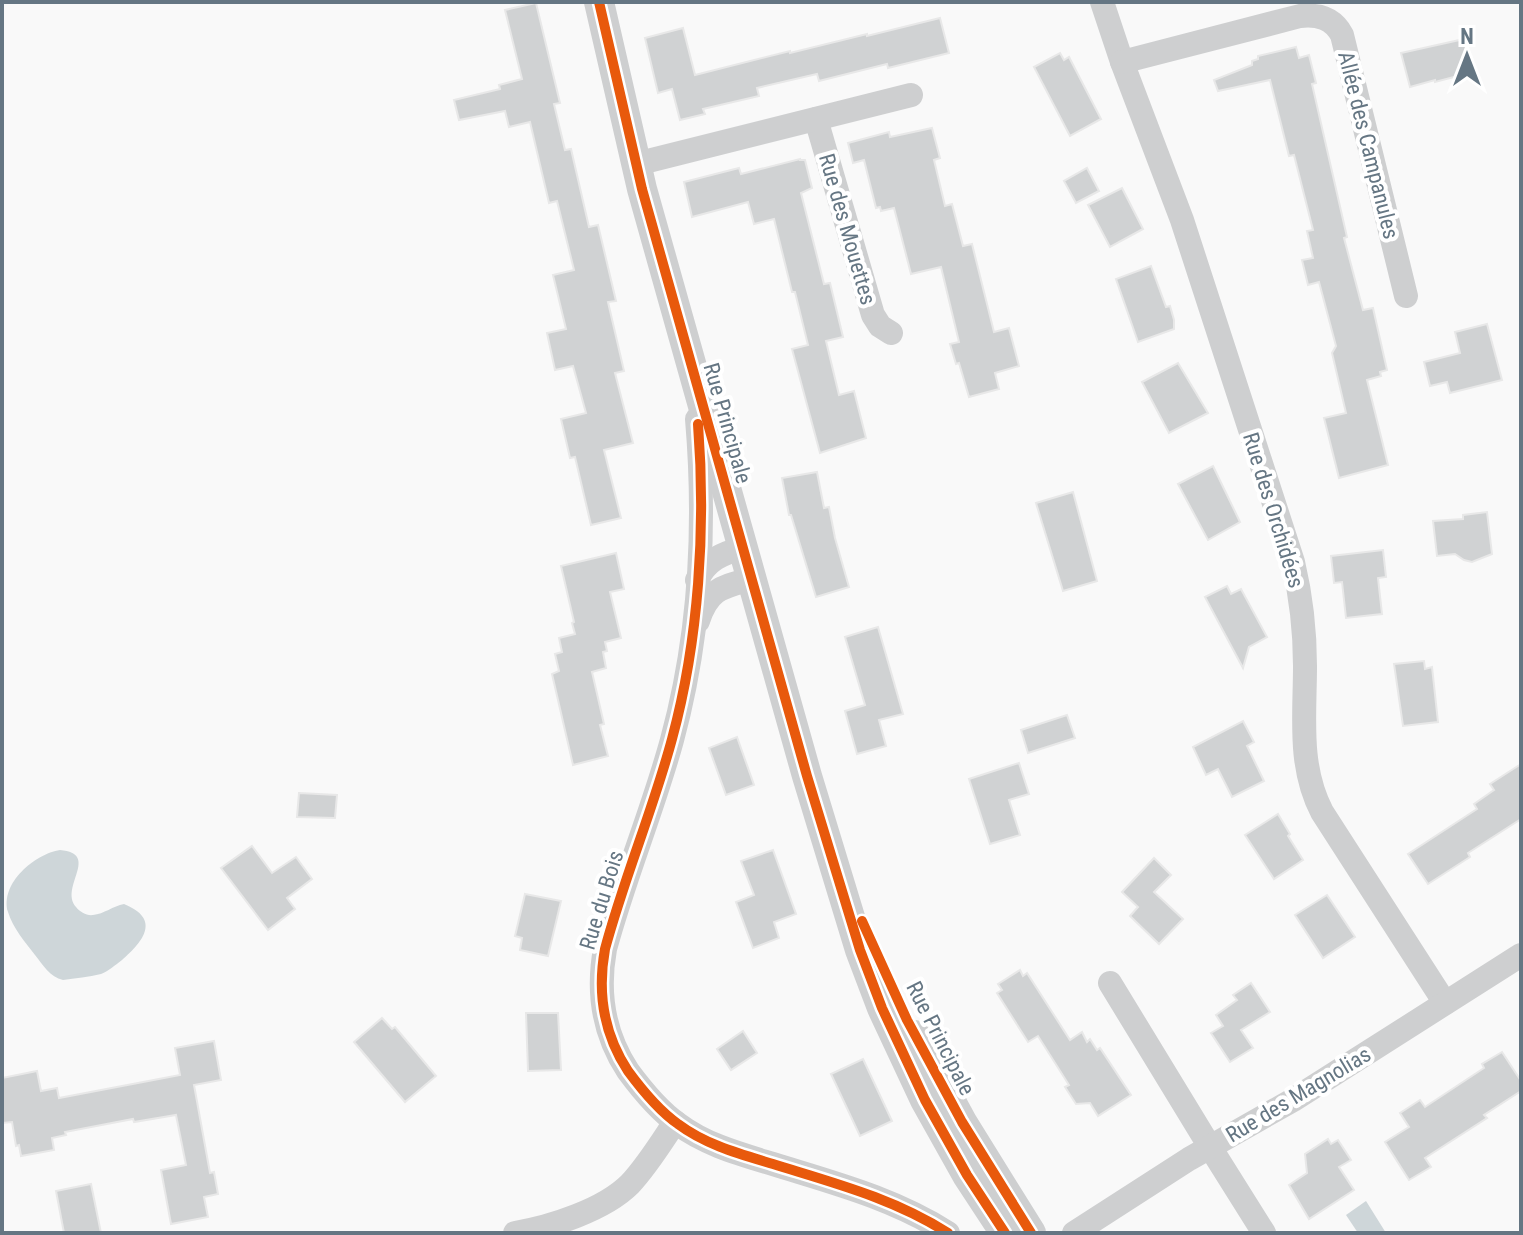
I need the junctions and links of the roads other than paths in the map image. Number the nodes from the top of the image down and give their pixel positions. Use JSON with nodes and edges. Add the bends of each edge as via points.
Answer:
{"nodes":[{"id":1,"x":599,"y":2,"type":"edge"},
{"id":2,"x":1102,"y":2,"type":"edge"},
{"id":3,"x":1122,"y":62,"type":"junction"},
{"id":4,"x":911,"y":95,"type":"dead end"},
{"id":5,"x":816,"y":119,"type":"junction"},
{"id":6,"x":636,"y":164,"type":"junction"},
{"id":7,"x":1406,"y":296,"type":"dead end"},
{"id":8,"x":891,"y":333,"type":"dead end"},
{"id":9,"x":694,"y":377,"type":"junction"},
{"id":10,"x":742,"y":548,"type":"junction"},
{"id":11,"x":751,"y":579,"type":"junction"},
{"id":12,"x":697,"y":580,"type":"junction"},
{"id":13,"x":691,"y":646,"type":"junction"},
{"id":14,"x":1521,"y":955,"type":"edge"},
{"id":15,"x":1110,"y":983,"type":"dead end"},
{"id":16,"x":1445,"y":1003,"type":"junction"},
{"id":17,"x":675,"y":1122,"type":"junction"},
{"id":18,"x":1210,"y":1147,"type":"junction"},
{"id":19,"x":1017,"y":1230,"type":"edge"},
{"id":20,"x":515,"y":1233,"type":"edge"},
{"id":21,"x":948,"y":1233,"type":"edge"},
{"id":22,"x":1074,"y":1233,"type":"edge"},
{"id":23,"x":1264,"y":1233,"type":"edge"}],
"edges":[{"from":1,"to":6,"type":"street","name":"Rue Principale"},
{"from":2,"to":3,"type":"street","name":"Rue des Orchidées"},
{"from":3,"to":7,"type":"street","name":"Allée des Campanules","via":[[1300,16],[1318,15],[1333,23],[1342,35]]},
{"from":3,"to":16,"type":"street","name":"Rue des Orchidées","via":[[1182,220],[1295,570],[1304,630],[1304,737],[1311,788]]},
{"from":4,"to":5,"type":"street"},
{"from":5,"to":6,"type":"street"},
{"from":5,"to":8,"type":"street","name":"Rue des Mouettes","via":[[873,315]]},
{"from":6,"to":9,"type":"street","name":"Rue Principale"},
{"from":9,"to":10,"type":"street","name":"Rue Principale"},
{"from":9,"to":12,"type":"street","name":"Rue du Bois","via":[[701,474]]},
{"from":10,"to":11,"type":"street","name":"Rue Principale"},
{"from":10,"to":12,"type":"street","via":[[713,559]]},
{"from":11,"to":13,"type":"street","name":"Rue du Bois","via":[[721,587],[710,597]]},
{"from":11,"to":19,"type":"street","name":"Rue Principale","via":[[830,852],[916,1037]]},
{"from":12,"to":13,"type":"street","name":"Rue du Bois"},
{"from":13,"to":17,"type":"street","name":"Rue du Bois","via":[[671,742],[608,937],[601,978],[603,1015],[617,1052],[643,1091]]},
{"from":14,"to":16,"type":"street","name":"Rue des Magnolias"},
{"from":15,"to":18,"type":"street"},
{"from":16,"to":18,"type":"street","name":"Rue des Magnolias"},
{"from":17,"to":20,"type":"street","via":[[633,1181],[615,1196],[558,1223]]},
{"from":17,"to":21,"type":"street","name":"Rue du Bois","via":[[728,1150],[898,1205]]},
{"from":18,"to":22,"type":"street","name":"Rue des Magnolias"},
{"from":18,"to":23,"type":"street"}]}
